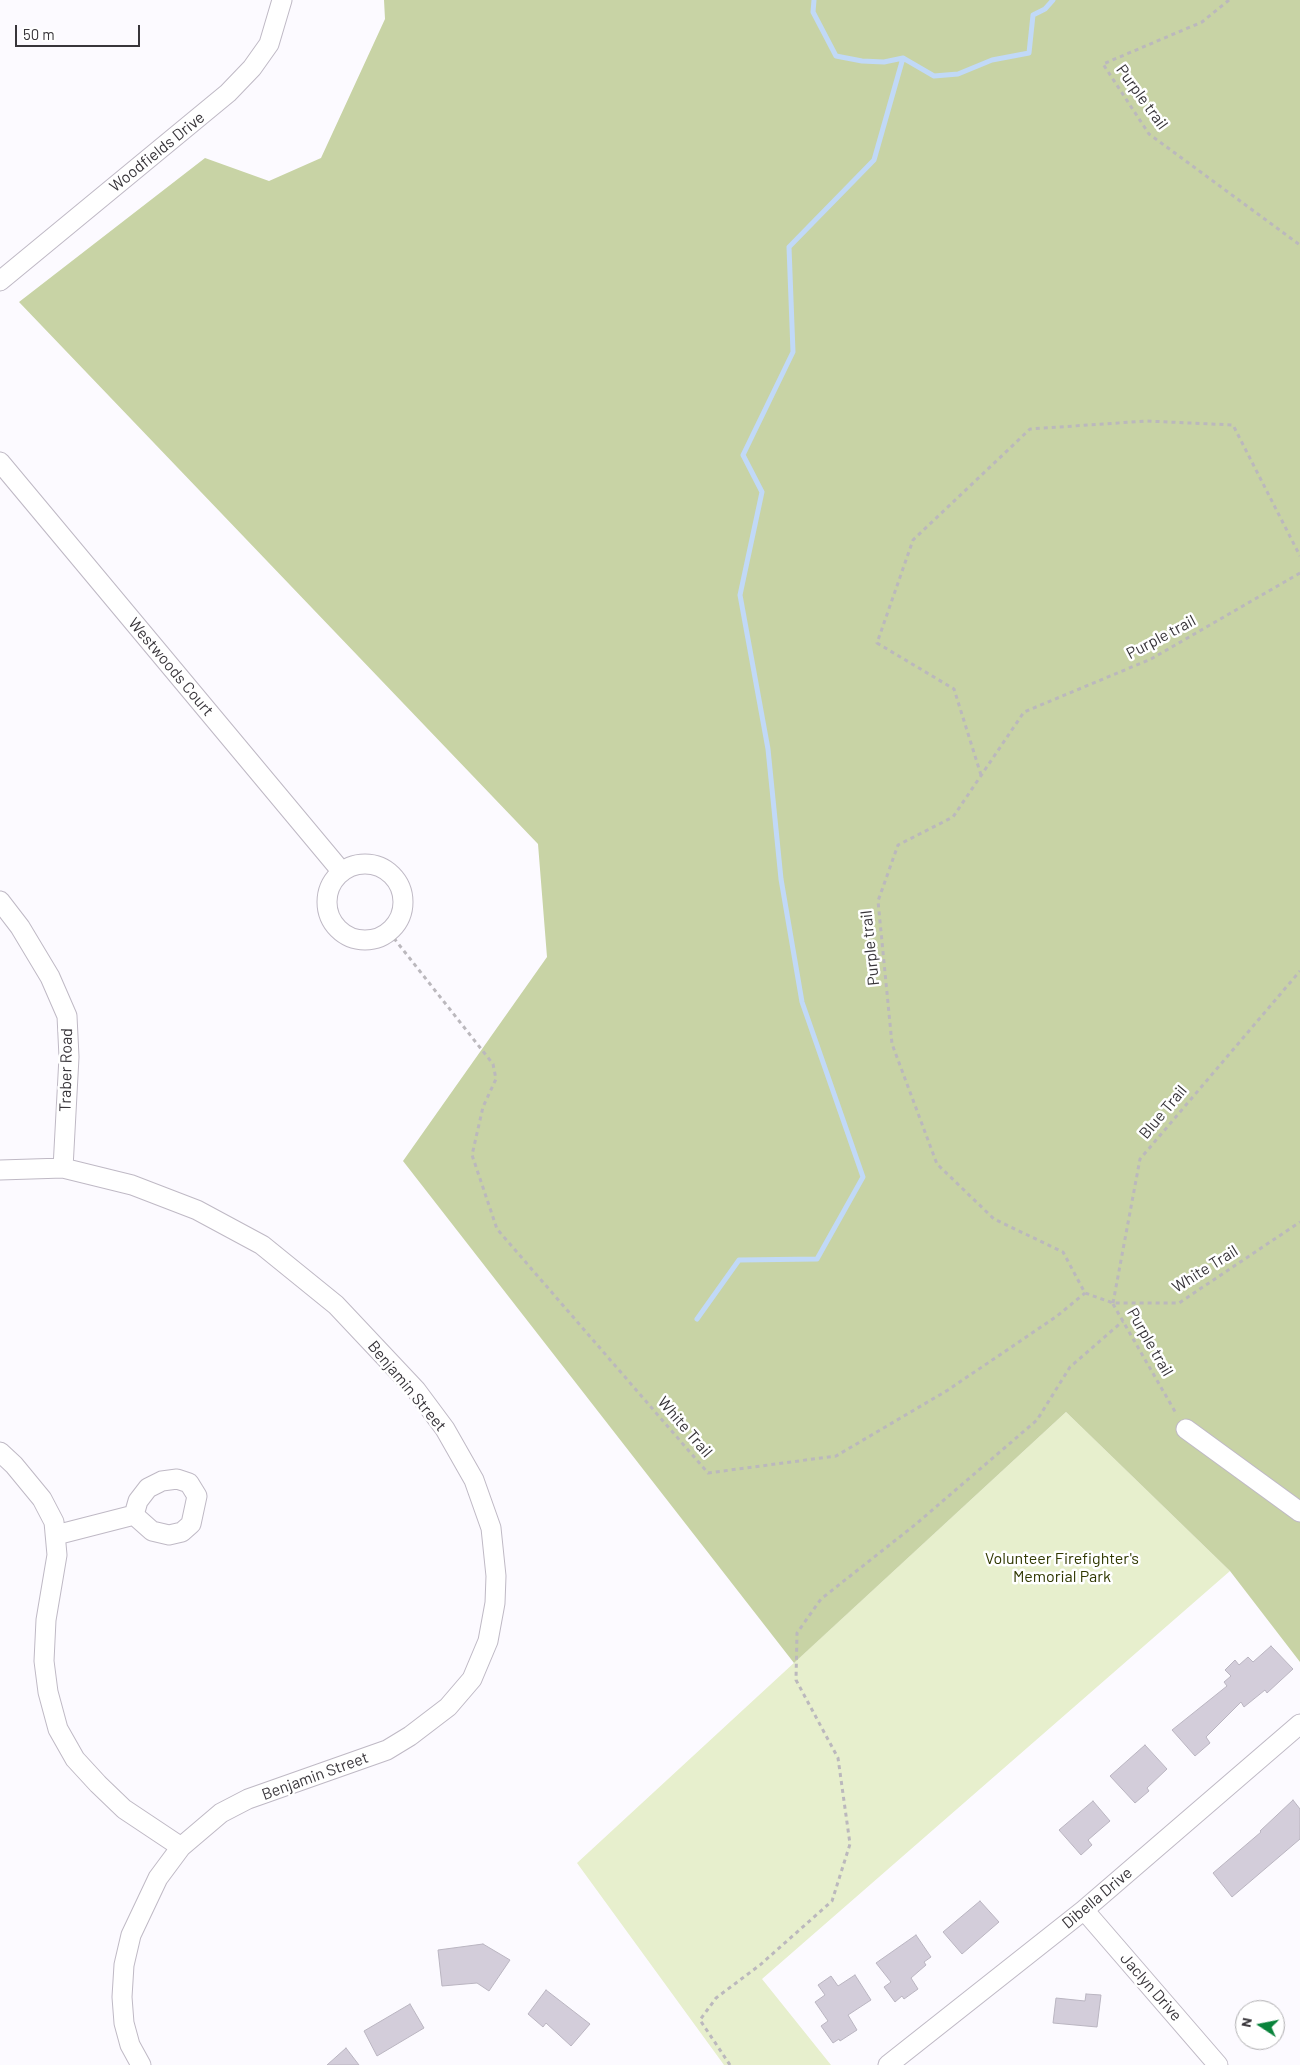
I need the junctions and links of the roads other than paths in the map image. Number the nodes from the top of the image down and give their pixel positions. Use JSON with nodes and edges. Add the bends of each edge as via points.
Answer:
{"nodes":[{"id":1,"x":282,"y":0,"type":"edge"},
{"id":2,"x":0,"y":281,"type":"edge"},
{"id":3,"x":0,"y":462,"type":"edge"},
{"id":4,"x":342,"y":872,"type":"junction"},
{"id":5,"x":0,"y":901,"type":"edge"},
{"id":6,"x":63,"y":1168,"type":"junction"},
{"id":7,"x":0,"y":1170,"type":"edge"},
{"id":8,"x":1186,"y":1429,"type":"road end"},
{"id":9,"x":0,"y":1452,"type":"edge"},
{"id":10,"x":1300,"y":1512,"type":"edge"},
{"id":11,"x":134,"y":1515,"type":"dead end"},
{"id":12,"x":56,"y":1535,"type":"junction"},
{"id":13,"x":1296,"y":1734,"type":"edge"},
{"id":14,"x":181,"y":1847,"type":"junction"},
{"id":15,"x":1084,"y":1910,"type":"junction"},
{"id":16,"x":141,"y":2065,"type":"edge"},
{"id":17,"x":888,"y":2065,"type":"edge"},
{"id":18,"x":1218,"y":2065,"type":"edge"}],
"edges":[{"from":1,"to":2,"type":"street","name":"Woodfields Drive","via":[[269,44],[228,93]]},
{"from":3,"to":4,"type":"street","name":"Westwoods Court"},
{"from":4,"to":4,"type":"street","via":[[328,891],[329,915],[335,926],[344,934],[366,941],[389,932],[398,922],[403,903],[399,884],[380,866],[353,865]]},
{"from":5,"to":6,"type":"street","name":"Traber Road","via":[[50,977],[67,1016],[69,1057]]},
{"from":6,"to":7,"type":"street","name":"Benjamin Street"},
{"from":6,"to":14,"type":"street","name":"Benjamin Street","via":[[132,1185],[197,1210],[262,1245],[336,1305],[416,1390],[445,1429],[474,1480],[491,1528],[496,1585],[488,1640],[472,1679],[448,1707],[387,1750],[248,1799],[221,1812]]},
{"from":8,"to":10,"type":"street"},
{"from":9,"to":12,"type":"street","via":[[42,1499],[54,1522]]},
{"from":11,"to":12,"type":"street"},
{"from":12,"to":14,"type":"street","via":[[57,1555],[46,1620],[44,1661],[58,1728],[75,1759],[98,1784],[124,1809]]},
{"from":13,"to":15,"type":"street","name":"Dibella Drive"},
{"from":14,"to":16,"type":"street","name":"Benjamin Street","via":[[158,1878],[145,1904],[131,1935],[124,1965],[124,2023],[130,2045]]},
{"from":15,"to":17,"type":"street","name":"Dibella Drive"},
{"from":15,"to":18,"type":"street","name":"Jaclyn Drive"}]}
